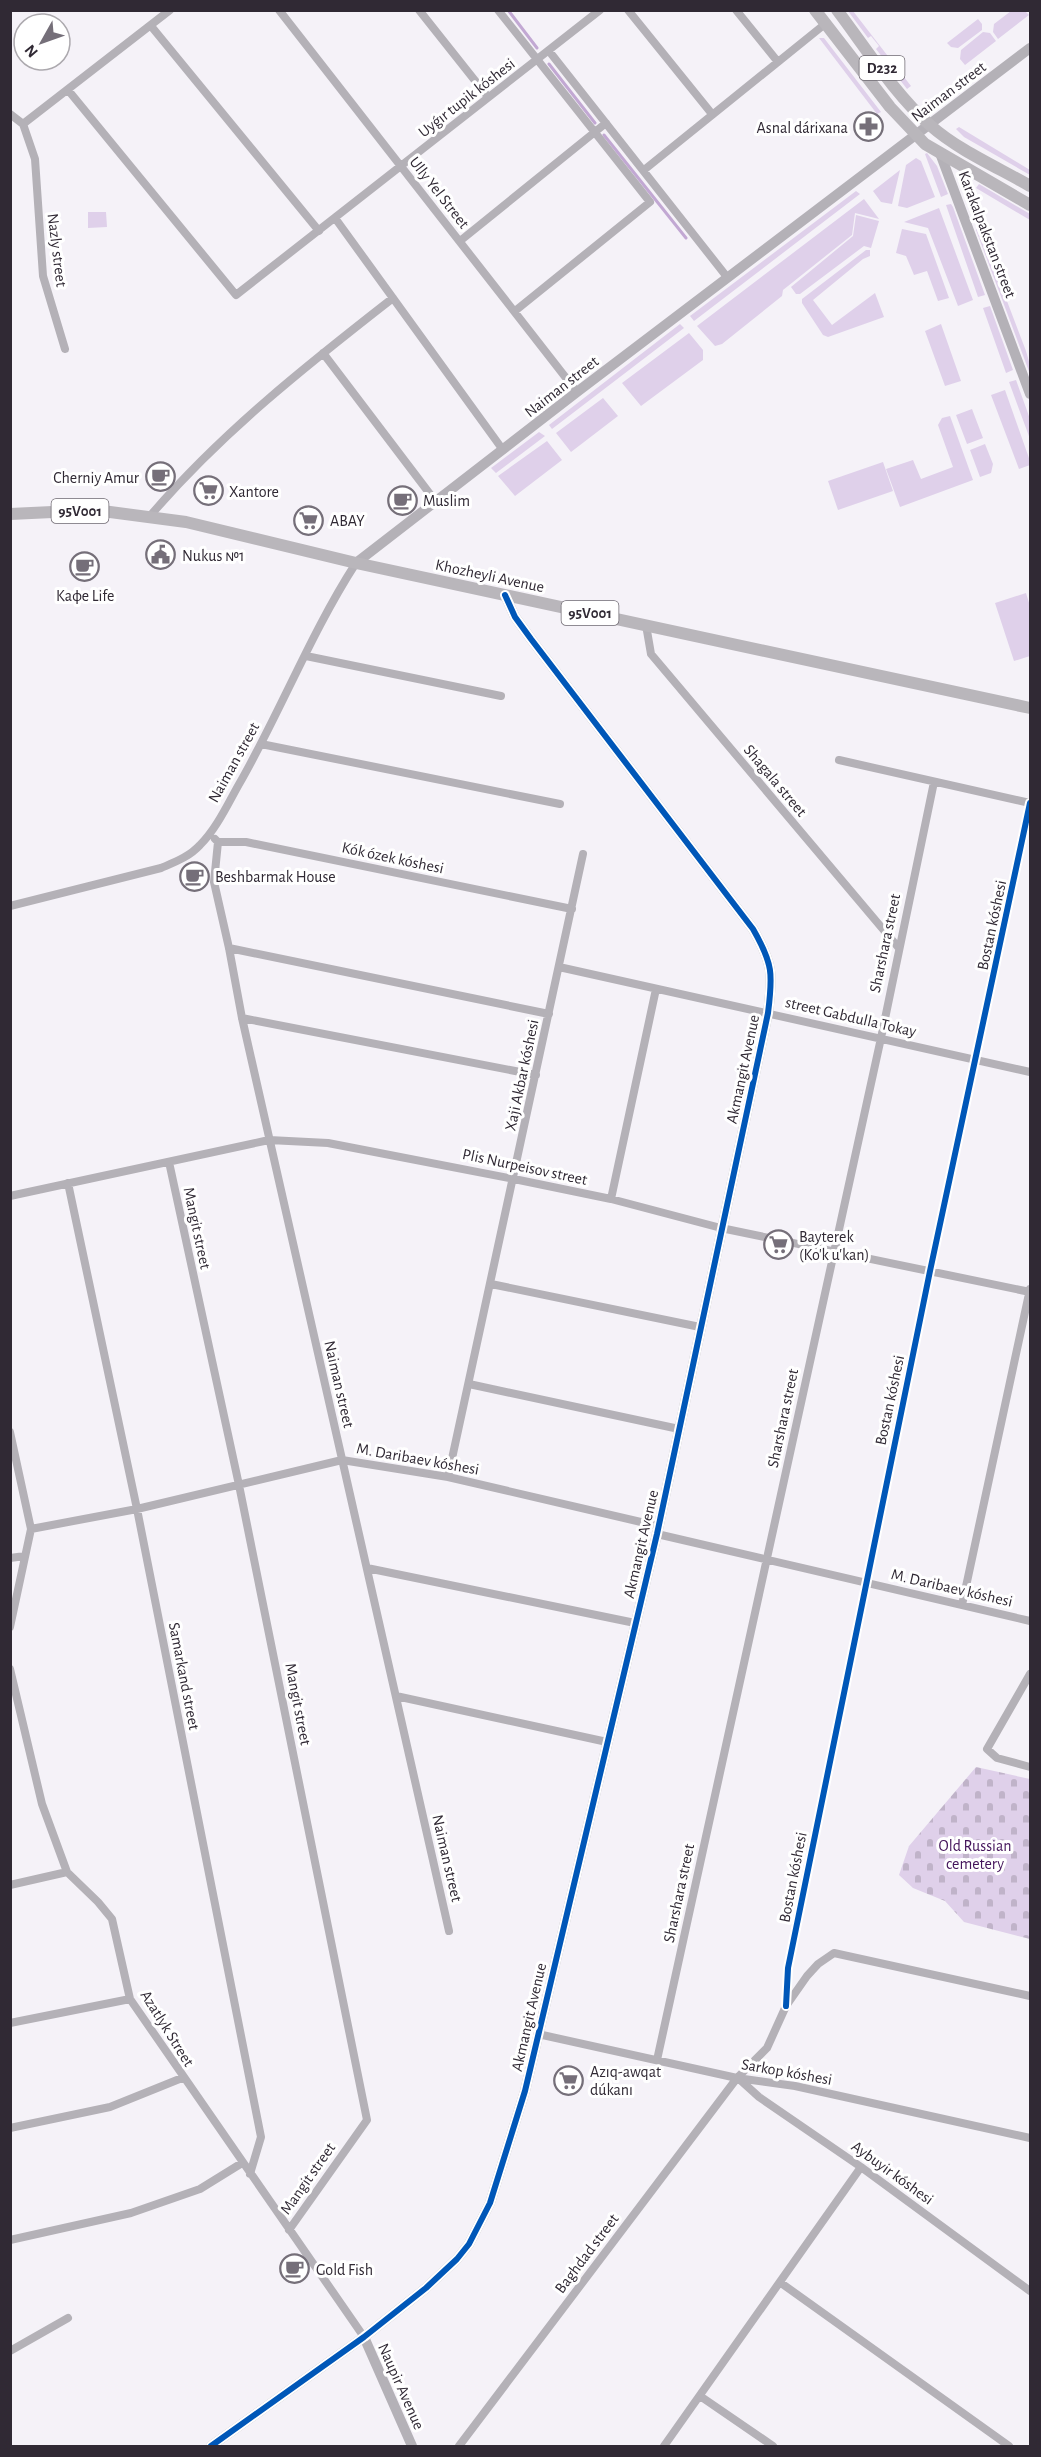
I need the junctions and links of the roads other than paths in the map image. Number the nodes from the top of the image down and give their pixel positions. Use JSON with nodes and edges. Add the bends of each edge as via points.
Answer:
{"nodes":[{"id":1,"x":170,"y":10,"type":"edge"},
{"id":2,"x":279,"y":10,"type":"edge"},
{"id":3,"x":419,"y":10,"type":"edge"},
{"id":4,"x":498,"y":10,"type":"edge"},
{"id":5,"x":600,"y":10,"type":"edge"},
{"id":6,"x":628,"y":10,"type":"edge"},
{"id":7,"x":736,"y":10,"type":"edge"},
{"id":8,"x":815,"y":10,"type":"edge"},
{"id":9,"x":837,"y":10,"type":"edge"},
{"id":10,"x":825,"y":24,"type":"junction"},
{"id":11,"x":151,"y":26,"type":"junction"},
{"id":12,"x":1030,"y":48,"type":"edge"},
{"id":13,"x":549,"y":51,"type":"junction"},
{"id":14,"x":537,"y":60,"type":"junction"},
{"id":15,"x":777,"y":62,"type":"junction"},
{"id":16,"x":69,"y":90,"type":"junction"},
{"id":17,"x":488,"y":97,"type":"junction"},
{"id":18,"x":10,"y":114,"type":"edge"},
{"id":19,"x":711,"y":114,"type":"junction"},
{"id":20,"x":606,"y":123,"type":"junction"},
{"id":21,"x":23,"y":124,"type":"junction"},
{"id":22,"x":928,"y":124,"type":"junction"},
{"id":23,"x":595,"y":133,"type":"junction"},
{"id":24,"x":915,"y":134,"type":"junction"},
{"id":25,"x":950,"y":140,"type":"junction"},
{"id":26,"x":940,"y":153,"type":"junction"},
{"id":27,"x":401,"y":166,"type":"junction"},
{"id":28,"x":644,"y":171,"type":"junction"},
{"id":29,"x":1030,"y":186,"type":"edge"},
{"id":30,"x":1030,"y":205,"type":"edge"},
{"id":31,"x":335,"y":218,"type":"junction"},
{"id":32,"x":319,"y":231,"type":"junction"},
{"id":33,"x":460,"y":241,"type":"junction"},
{"id":34,"x":727,"y":277,"type":"junction"},
{"id":35,"x":393,"y":298,"type":"junction"},
{"id":36,"x":515,"y":311,"type":"junction"},
{"id":37,"x":64,"y":349,"type":"dead end"},
{"id":38,"x":323,"y":352,"type":"junction"},
{"id":39,"x":577,"y":392,"type":"junction"},
{"id":40,"x":1030,"y":394,"type":"edge"},
{"id":41,"x":503,"y":450,"type":"junction"},
{"id":42,"x":436,"y":502,"type":"junction"},
{"id":43,"x":10,"y":514,"type":"edge"},
{"id":44,"x":150,"y":516,"type":"junction"},
{"id":45,"x":356,"y":563,"type":"junction"},
{"id":46,"x":505,"y":595,"type":"junction"},
{"id":47,"x":646,"y":625,"type":"junction"},
{"id":48,"x":306,"y":656,"type":"junction"},
{"id":49,"x":501,"y":696,"type":"dead end"},
{"id":50,"x":1030,"y":708,"type":"edge"},
{"id":51,"x":261,"y":744,"type":"junction"},
{"id":52,"x":839,"y":760,"type":"dead end"},
{"id":53,"x":934,"y":782,"type":"junction"},
{"id":54,"x":1030,"y":803,"type":"edge"},
{"id":55,"x":560,"y":804,"type":"dead end"},
{"id":56,"x":210,"y":834,"type":"junction"},
{"id":57,"x":218,"y":842,"type":"junction"},
{"id":58,"x":583,"y":854,"type":"dead end"},
{"id":59,"x":10,"y":906,"type":"edge"},
{"id":60,"x":572,"y":909,"type":"junction"},
{"id":61,"x":898,"y":947,"type":"junction"},
{"id":62,"x":230,"y":948,"type":"junction"},
{"id":63,"x":560,"y":967,"type":"junction"},
{"id":64,"x":656,"y":989,"type":"junction"},
{"id":65,"x":768,"y":1013,"type":"junction"},
{"id":66,"x":549,"y":1014,"type":"junction"},
{"id":67,"x":242,"y":1018,"type":"junction"},
{"id":68,"x":881,"y":1038,"type":"junction"},
{"id":69,"x":976,"y":1060,"type":"junction"},
{"id":70,"x":1030,"y":1072,"type":"edge"},
{"id":71,"x":536,"y":1075,"type":"junction"},
{"id":72,"x":269,"y":1140,"type":"junction"},
{"id":73,"x":169,"y":1162,"type":"junction"},
{"id":74,"x":514,"y":1179,"type":"junction"},
{"id":75,"x":69,"y":1183,"type":"junction"},
{"id":76,"x":10,"y":1196,"type":"edge"},
{"id":77,"x":611,"y":1199,"type":"junction"},
{"id":78,"x":721,"y":1228,"type":"junction"},
{"id":79,"x":834,"y":1251,"type":"junction"},
{"id":80,"x":930,"y":1271,"type":"junction"},
{"id":81,"x":491,"y":1284,"type":"junction"},
{"id":82,"x":1030,"y":1290,"type":"edge"},
{"id":83,"x":700,"y":1327,"type":"junction"},
{"id":84,"x":469,"y":1384,"type":"junction"},
{"id":85,"x":679,"y":1429,"type":"junction"},
{"id":86,"x":10,"y":1432,"type":"edge"},
{"id":87,"x":342,"y":1460,"type":"junction"},
{"id":88,"x":448,"y":1477,"type":"junction"},
{"id":89,"x":239,"y":1485,"type":"junction"},
{"id":90,"x":137,"y":1509,"type":"junction"},
{"id":91,"x":31,"y":1529,"type":"junction"},
{"id":92,"x":658,"y":1530,"type":"junction"},
{"id":93,"x":25,"y":1556,"type":"junction"},
{"id":94,"x":10,"y":1558,"type":"edge"},
{"id":95,"x":766,"y":1559,"type":"junction"},
{"id":96,"x":367,"y":1568,"type":"junction"},
{"id":97,"x":865,"y":1582,"type":"junction"},
{"id":98,"x":962,"y":1605,"type":"junction"},
{"id":99,"x":1030,"y":1621,"type":"edge"},
{"id":100,"x":636,"y":1623,"type":"junction"},
{"id":101,"x":10,"y":1627,"type":"edge"},
{"id":102,"x":10,"y":1669,"type":"edge"},
{"id":103,"x":1030,"y":1674,"type":"edge"},
{"id":104,"x":396,"y":1696,"type":"junction"},
{"id":105,"x":607,"y":1742,"type":"junction"},
{"id":106,"x":1030,"y":1767,"type":"edge"},
{"id":107,"x":67,"y":1872,"type":"junction"},
{"id":108,"x":10,"y":1885,"type":"edge"},
{"id":109,"x":449,"y":1931,"type":"dead end"},
{"id":110,"x":1030,"y":1996,"type":"edge"},
{"id":111,"x":130,"y":1999,"type":"junction"},
{"id":112,"x":786,"y":2006,"type":"junction"},
{"id":113,"x":10,"y":2023,"type":"edge"},
{"id":114,"x":538,"y":2034,"type":"junction"},
{"id":115,"x":657,"y":2060,"type":"junction"},
{"id":116,"x":182,"y":2078,"type":"junction"},
{"id":117,"x":737,"y":2078,"type":"junction"},
{"id":118,"x":10,"y":2128,"type":"edge"},
{"id":119,"x":1030,"y":2138,"type":"edge"},
{"id":120,"x":242,"y":2163,"type":"junction"},
{"id":121,"x":861,"y":2167,"type":"junction"},
{"id":122,"x":250,"y":2174,"type":"junction"},
{"id":123,"x":289,"y":2230,"type":"junction"},
{"id":124,"x":10,"y":2240,"type":"edge"},
{"id":125,"x":781,"y":2283,"type":"junction"},
{"id":126,"x":1030,"y":2291,"type":"edge"},
{"id":127,"x":68,"y":2318,"type":"dead end"},
{"id":128,"x":364,"y":2337,"type":"junction"},
{"id":129,"x":10,"y":2351,"type":"edge"},
{"id":130,"x":700,"y":2396,"type":"junction"},
{"id":131,"x":211,"y":2446,"type":"edge"},
{"id":132,"x":412,"y":2446,"type":"edge"},
{"id":133,"x":459,"y":2446,"type":"edge"},
{"id":134,"x":664,"y":2446,"type":"edge"},
{"id":135,"x":773,"y":2446,"type":"edge"},
{"id":136,"x":1009,"y":2446,"type":"edge"}],
"edges":[{"from":1,"to":11,"type":"street"},
{"from":2,"to":27,"type":"street","name":"Ully Yel Street"},
{"from":3,"to":17,"type":"street"},
{"from":4,"to":14,"type":"street"},
{"from":5,"to":13,"type":"street","name":"Uyǵır tupik kóshesi"},
{"from":6,"to":19,"type":"street"},
{"from":7,"to":15,"type":"street"},
{"from":8,"to":10,"type":"main road","name":"Karakalpakstan street","number":"D232"},
{"from":9,"to":22,"type":"main road","name":"Karakalpakstan street","number":"D232"},
{"from":10,"to":15,"type":"street"},
{"from":10,"to":24,"type":"main road","name":"Karakalpakstan street","number":"D232"},
{"from":11,"to":16,"type":"street"},
{"from":11,"to":32,"type":"street"},
{"from":12,"to":22,"type":"street","name":"Naiman street"},
{"from":13,"to":14,"type":"street","name":"Uyǵır tupik kóshesi"},
{"from":13,"to":20,"type":"street"},
{"from":14,"to":17,"type":"street","name":"Uyǵır tupik kóshesi"},
{"from":14,"to":23,"type":"street"},
{"from":15,"to":19,"type":"street"},
{"from":16,"to":21,"type":"street"},
{"from":16,"to":32,"type":"street","name":"Uyǵır tupik kóshesi","via":[[236,295]]},
{"from":17,"to":27,"type":"street","name":"Uyǵır tupik kóshesi"},
{"from":18,"to":21,"type":"street"},
{"from":19,"to":28,"type":"street"},
{"from":20,"to":23,"type":"street"},
{"from":20,"to":28,"type":"street"},
{"from":21,"to":37,"type":"street","name":"Nazly street","via":[[35,159],[43,276]]},
{"from":22,"to":24,"type":"street","name":"Naiman street"},
{"from":22,"to":25,"type":"main road","name":"Karakalpakstan street","number":"D232"},
{"from":23,"to":33,"type":"street"},
{"from":23,"to":36,"type":"street","via":[[650,202]]},
{"from":24,"to":26,"type":"main road","name":"Karakalpakstan street","number":"D232"},
{"from":24,"to":34,"type":"street","name":"Naiman street"},
{"from":25,"to":26,"type":"main road"},
{"from":25,"to":29,"type":"main road","name":"Karakalpakstan street","number":"D232"},
{"from":26,"to":30,"type":"main road","name":"Karakalpakstan street","number":"D232"},
{"from":26,"to":40,"type":"street","name":"Karakalpakstan street"},
{"from":27,"to":31,"type":"street","name":"Uyǵır tupik kóshesi"},
{"from":27,"to":33,"type":"street","name":"Ully Yel Street"},
{"from":28,"to":34,"type":"street"},
{"from":31,"to":32,"type":"street","name":"Uyǵır tupik kóshesi"},
{"from":31,"to":35,"type":"street"},
{"from":33,"to":36,"type":"street","name":"Ully Yel Street"},
{"from":34,"to":39,"type":"street","name":"Naiman street"},
{"from":35,"to":38,"type":"street"},
{"from":35,"to":41,"type":"street"},
{"from":36,"to":39,"type":"street","name":"Ully Yel Street"},
{"from":38,"to":42,"type":"street"},
{"from":38,"to":44,"type":"street","via":[[207,454]]},
{"from":39,"to":41,"type":"street","name":"Naiman street"},
{"from":41,"to":42,"type":"street","name":"Naiman street"},
{"from":42,"to":45,"type":"street","name":"Naiman street"},
{"from":43,"to":44,"type":"main road","name":"Khozheyli Avenue","number":"95V001","via":[[96,510]]},
{"from":44,"to":45,"type":"main road","name":"Khozheyli Avenue","number":"95V001"},
{"from":45,"to":46,"type":"main road","name":"Khozheyli Avenue","number":"95V001"},
{"from":45,"to":48,"type":"street","name":"Naiman street"},
{"from":46,"to":47,"type":"main road","name":"Khozheyli Avenue","number":"95V001"},
{"from":46,"to":65,"type":"street","name":"Akmangit Avenue","via":[[531,639],[753,929],[766,951],[773,980]]},
{"from":47,"to":50,"type":"main road","name":"Khozheyli Avenue","number":"95V001"},
{"from":47,"to":61,"type":"street","name":"Shagala street","via":[[651,654]]},
{"from":48,"to":49,"type":"street"},
{"from":48,"to":51,"type":"street","name":"Naiman street"},
{"from":51,"to":55,"type":"street"},
{"from":51,"to":56,"type":"street","name":"Naiman street"},
{"from":52,"to":53,"type":"street"},
{"from":53,"to":54,"type":"street"},
{"from":53,"to":61,"type":"street","name":"Sharshara street"},
{"from":54,"to":69,"type":"street","name":"Bostan kóshesi"},
{"from":56,"to":57,"type":"street"},
{"from":56,"to":59,"type":"street","name":"Naiman street","via":[[182,860],[161,868]]},
{"from":57,"to":60,"type":"street","name":"Kók ózek kóshesi","via":[[246,842]]},
{"from":57,"to":62,"type":"street","name":"Naiman street","via":[[214,882]]},
{"from":58,"to":60,"type":"street","name":"Xaji Akbar kóshesi"},
{"from":60,"to":63,"type":"street","name":"Xaji Akbar kóshesi"},
{"from":61,"to":68,"type":"street","name":"Sharshara street"},
{"from":62,"to":66,"type":"street"},
{"from":62,"to":67,"type":"street","name":"Naiman street"},
{"from":63,"to":64,"type":"street","name":"street Gabdulla Tokay"},
{"from":63,"to":66,"type":"street","name":"Xaji Akbar kóshesi"},
{"from":64,"to":65,"type":"street","name":"street Gabdulla Tokay"},
{"from":64,"to":77,"type":"street"},
{"from":65,"to":68,"type":"street","name":"street Gabdulla Tokay"},
{"from":65,"to":78,"type":"street","name":"Akmangit Avenue"},
{"from":66,"to":71,"type":"street","name":"Xaji Akbar kóshesi"},
{"from":67,"to":71,"type":"street"},
{"from":67,"to":72,"type":"street","name":"Naiman street"},
{"from":68,"to":69,"type":"street","name":"street Gabdulla Tokay"},
{"from":68,"to":79,"type":"street","name":"Sharshara street"},
{"from":69,"to":70,"type":"street","name":"street Gabdulla Tokay"},
{"from":69,"to":80,"type":"street","name":"Bostan kóshesi"},
{"from":71,"to":74,"type":"street","name":"Xaji Akbar kóshesi"},
{"from":72,"to":73,"type":"street","name":"Plis Nurpeisov street"},
{"from":72,"to":74,"type":"street","name":"Plis Nurpeisov street","via":[[328,1143]]},
{"from":72,"to":87,"type":"street","name":"Naiman street"},
{"from":73,"to":75,"type":"street","name":"Plis Nurpeisov street"},
{"from":73,"to":89,"type":"street","name":"Mangit street"},
{"from":74,"to":77,"type":"street","name":"Plis Nurpeisov street"},
{"from":74,"to":81,"type":"street","name":"Xaji Akbar kóshesi"},
{"from":75,"to":76,"type":"street","name":"Plis Nurpeisov street"},
{"from":75,"to":90,"type":"street","name":"Samarkand street"},
{"from":77,"to":78,"type":"street","name":"Plis Nurpeisov street"},
{"from":78,"to":79,"type":"street","name":"Plis Nurpeisov street"},
{"from":78,"to":83,"type":"street","name":"Akmangit Avenue"},
{"from":79,"to":80,"type":"street","name":"Plis Nurpeisov street"},
{"from":79,"to":95,"type":"street","name":"Sharshara street"},
{"from":80,"to":82,"type":"street","name":"Plis Nurpeisov street"},
{"from":80,"to":97,"type":"street","name":"Bostan kóshesi"},
{"from":81,"to":83,"type":"street"},
{"from":81,"to":84,"type":"street","name":"Xaji Akbar kóshesi"},
{"from":82,"to":98,"type":"street"},
{"from":83,"to":85,"type":"street","name":"Akmangit Avenue"},
{"from":84,"to":85,"type":"street"},
{"from":84,"to":88,"type":"street","name":"Xaji Akbar kóshesi"},
{"from":85,"to":92,"type":"street","name":"Akmangit Avenue"},
{"from":86,"to":91,"type":"street"},
{"from":87,"to":88,"type":"street","name":"M. Daribaev kóshesi"},
{"from":87,"to":89,"type":"street","name":"M. Daribaev kóshesi"},
{"from":87,"to":96,"type":"street","name":"Naiman street"},
{"from":88,"to":92,"type":"street","name":"M. Daribaev kóshesi"},
{"from":89,"to":90,"type":"street","name":"M. Daribaev kóshesi"},
{"from":89,"to":123,"type":"street","name":"Mangit street","via":[[367,2120]]},
{"from":90,"to":91,"type":"street","name":"M. Daribaev kóshesi"},
{"from":90,"to":122,"type":"street","name":"Samarkand street","via":[[261,2137]]},
{"from":91,"to":93,"type":"street"},
{"from":92,"to":95,"type":"street","name":"M. Daribaev kóshesi"},
{"from":92,"to":100,"type":"street","name":"Akmangit Avenue"},
{"from":93,"to":94,"type":"street"},
{"from":93,"to":101,"type":"street"},
{"from":95,"to":97,"type":"street","name":"M. Daribaev kóshesi"},
{"from":95,"to":115,"type":"street","name":"Sharshara street"},
{"from":96,"to":100,"type":"street"},
{"from":96,"to":104,"type":"street","name":"Naiman street"},
{"from":97,"to":98,"type":"street","name":"M. Daribaev kóshesi"},
{"from":97,"to":112,"type":"street","name":"Bostan kóshesi","via":[[788,1968]]},
{"from":98,"to":99,"type":"street","name":"M. Daribaev kóshesi"},
{"from":100,"to":105,"type":"street","name":"Akmangit Avenue"},
{"from":102,"to":107,"type":"street","name":"Azatlyk Street","via":[[42,1804]]},
{"from":103,"to":106,"type":"street","via":[[987,1749],[998,1758]]},
{"from":104,"to":105,"type":"street"},
{"from":104,"to":109,"type":"street","name":"Naiman street"},
{"from":105,"to":114,"type":"street","name":"Akmangit Avenue"},
{"from":107,"to":108,"type":"street"},
{"from":107,"to":111,"type":"street","name":"Azatlyk Street","via":[[112,1920]]},
{"from":110,"to":112,"type":"street","via":[[834,1953],[807,1976]]},
{"from":111,"to":113,"type":"street"},
{"from":111,"to":116,"type":"street","name":"Azatlyk Street"},
{"from":112,"to":117,"type":"street","name":"Baghdad street","via":[[767,2048]]},
{"from":114,"to":115,"type":"street","name":"Sarkop kóshesi"},
{"from":114,"to":128,"type":"street","name":"Akmangit Avenue","via":[[522,2102],[480,2226],[457,2259]]},
{"from":115,"to":117,"type":"street","name":"Sarkop kóshesi"},
{"from":116,"to":118,"type":"street","via":[[110,2107]]},
{"from":116,"to":120,"type":"street","name":"Azatlyk Street"},
{"from":117,"to":119,"type":"street","name":"Sarkop kóshesi","via":[[795,2086]]},
{"from":117,"to":121,"type":"street","name":"Aybuyir kóshesi"},
{"from":117,"to":133,"type":"street","name":"Baghdad street"},
{"from":120,"to":122,"type":"street","name":"Azatlyk Street"},
{"from":120,"to":124,"type":"street","via":[[200,2189],[131,2213]]},
{"from":121,"to":125,"type":"street"},
{"from":121,"to":126,"type":"street","name":"Aybuyir kóshesi"},
{"from":122,"to":123,"type":"street","name":"Azatlyk Street"},
{"from":123,"to":128,"type":"street","name":"Azatlyk Street"},
{"from":125,"to":130,"type":"street"},
{"from":125,"to":136,"type":"street"},
{"from":127,"to":129,"type":"street"},
{"from":128,"to":131,"type":"street","name":"Akmangit Avenue"},
{"from":128,"to":132,"type":"street","name":"Naupir Avenue"},
{"from":130,"to":134,"type":"street"},
{"from":130,"to":135,"type":"street"}]}
